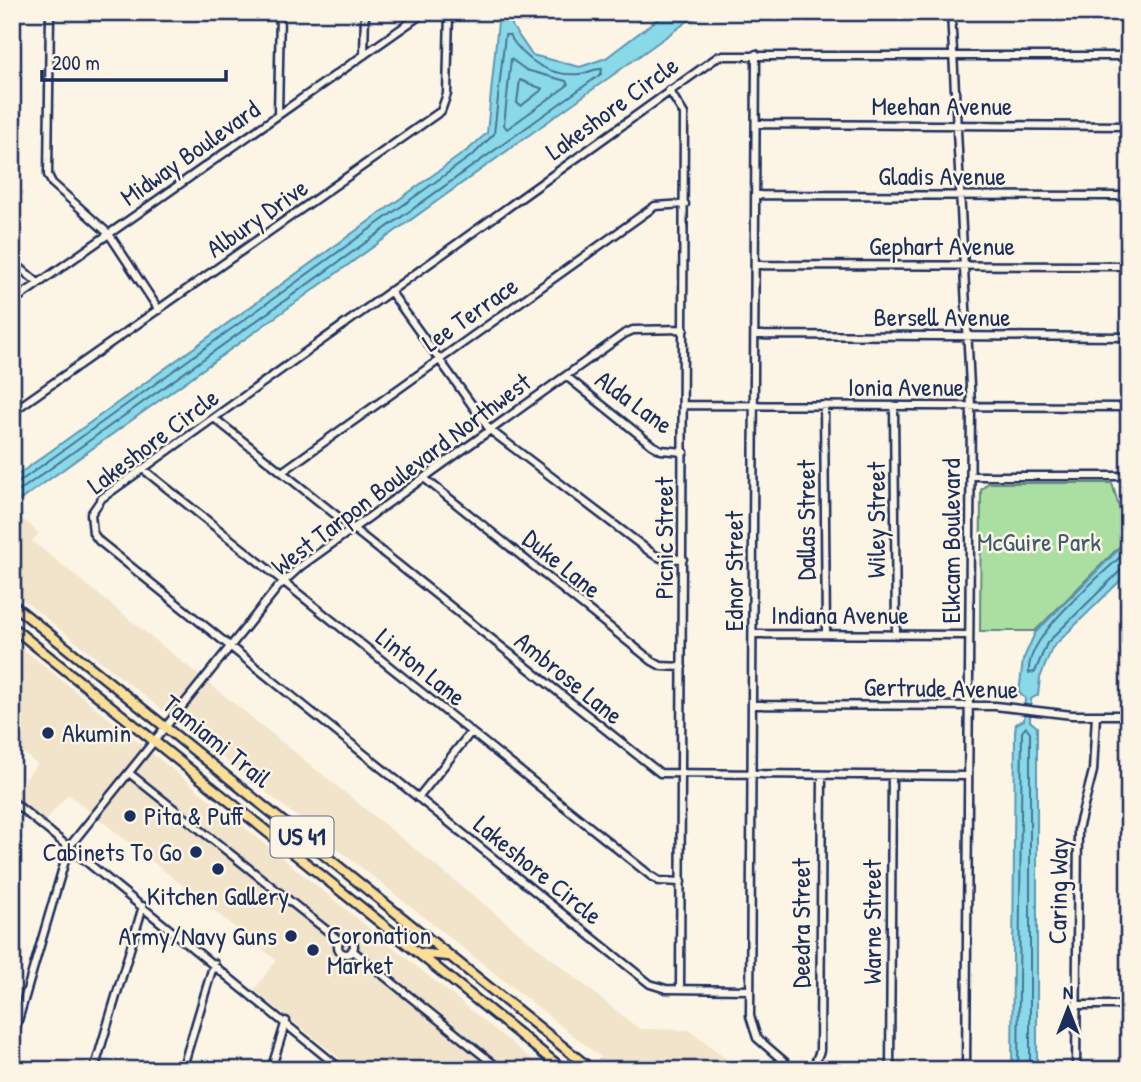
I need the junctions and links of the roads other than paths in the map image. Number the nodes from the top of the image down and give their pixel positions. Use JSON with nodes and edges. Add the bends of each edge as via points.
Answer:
{"nodes":[{"id":1,"x":50,"y":12,"type":"edge"},
{"id":2,"x":273,"y":12,"type":"edge"},
{"id":3,"x":280,"y":12,"type":"edge"},
{"id":4,"x":365,"y":12,"type":"edge"},
{"id":5,"x":425,"y":12,"type":"edge"},
{"id":6,"x":449,"y":12,"type":"edge"},
{"id":7,"x":951,"y":12,"type":"edge"},
{"id":8,"x":756,"y":54,"type":"junction"},
{"id":9,"x":364,"y":55,"type":"junction"},
{"id":10,"x":951,"y":55,"type":"junction"},
{"id":11,"x":1129,"y":56,"type":"edge"},
{"id":12,"x":670,"y":90,"type":"junction"},
{"id":13,"x":278,"y":115,"type":"junction"},
{"id":14,"x":756,"y":124,"type":"junction"},
{"id":15,"x":955,"y":125,"type":"junction"},
{"id":16,"x":1129,"y":126,"type":"edge"},
{"id":17,"x":755,"y":195,"type":"junction"},
{"id":18,"x":959,"y":195,"type":"junction"},
{"id":19,"x":1129,"y":196,"type":"edge"},
{"id":20,"x":685,"y":204,"type":"junction"},
{"id":21,"x":109,"y":234,"type":"junction"},
{"id":22,"x":12,"y":261,"type":"edge"},
{"id":23,"x":755,"y":265,"type":"junction"},
{"id":24,"x":963,"y":266,"type":"junction"},
{"id":25,"x":1129,"y":267,"type":"edge"},
{"id":26,"x":38,"y":283,"type":"junction"},
{"id":27,"x":390,"y":291,"type":"junction"},
{"id":28,"x":12,"y":302,"type":"edge"},
{"id":29,"x":159,"y":310,"type":"junction"},
{"id":30,"x":684,"y":329,"type":"junction"},
{"id":31,"x":755,"y":335,"type":"junction"},
{"id":32,"x":967,"y":336,"type":"junction"},
{"id":33,"x":1129,"y":337,"type":"edge"},
{"id":34,"x":439,"y":359,"type":"junction"},
{"id":35,"x":566,"y":376,"type":"junction"},
{"id":36,"x":684,"y":405,"type":"junction"},
{"id":37,"x":754,"y":405,"type":"junction"},
{"id":38,"x":824,"y":405,"type":"junction"},
{"id":39,"x":894,"y":406,"type":"junction"},
{"id":40,"x":971,"y":406,"type":"junction"},
{"id":41,"x":1129,"y":407,"type":"edge"},
{"id":42,"x":12,"y":412,"type":"edge"},
{"id":43,"x":214,"y":418,"type":"junction"},
{"id":44,"x":490,"y":430,"type":"junction"},
{"id":45,"x":684,"y":452,"type":"junction"},
{"id":46,"x":143,"y":469,"type":"junction"},
{"id":47,"x":282,"y":472,"type":"junction"},
{"id":48,"x":971,"y":476,"type":"junction"},
{"id":49,"x":1129,"y":476,"type":"edge"},
{"id":50,"x":424,"y":478,"type":"junction"},
{"id":51,"x":353,"y":529,"type":"junction"},
{"id":52,"x":683,"y":559,"type":"junction"},
{"id":53,"x":284,"y":581,"type":"junction"},
{"id":54,"x":12,"y":604,"type":"edge"},
{"id":55,"x":12,"y":627,"type":"edge"},
{"id":56,"x":753,"y":634,"type":"junction"},
{"id":57,"x":826,"y":634,"type":"junction"},
{"id":58,"x":896,"y":635,"type":"junction"},
{"id":59,"x":970,"y":635,"type":"junction"},
{"id":60,"x":230,"y":647,"type":"junction"},
{"id":61,"x":682,"y":667,"type":"junction"},
{"id":62,"x":752,"y":705,"type":"junction"},
{"id":63,"x":969,"y":706,"type":"junction"},
{"id":64,"x":1096,"y":715,"type":"junction"},
{"id":65,"x":1129,"y":715,"type":"edge"},
{"id":66,"x":164,"y":726,"type":"junction"},
{"id":67,"x":471,"y":732,"type":"junction"},
{"id":68,"x":154,"y":740,"type":"junction"},
{"id":69,"x":129,"y":773,"type":"junction"},
{"id":70,"x":681,"y":774,"type":"junction"},
{"id":71,"x":751,"y":775,"type":"junction"},
{"id":72,"x":822,"y":775,"type":"junction"},
{"id":73,"x":892,"y":775,"type":"junction"},
{"id":74,"x":968,"y":776,"type":"junction"},
{"id":75,"x":418,"y":798,"type":"junction"},
{"id":76,"x":12,"y":801,"type":"edge"},
{"id":77,"x":69,"y":847,"type":"junction"},
{"id":78,"x":681,"y":882,"type":"junction"},
{"id":79,"x":143,"y":906,"type":"junction"},
{"id":80,"x":392,"y":932,"type":"junction"},
{"id":81,"x":427,"y":937,"type":"junction"},
{"id":82,"x":418,"y":953,"type":"junction"},
{"id":83,"x":453,"y":958,"type":"junction"},
{"id":84,"x":214,"y":963,"type":"junction"},
{"id":85,"x":680,"y":989,"type":"junction"},
{"id":86,"x":750,"y":990,"type":"junction"},
{"id":87,"x":1076,"y":1005,"type":"junction"},
{"id":88,"x":1129,"y":1005,"type":"edge"},
{"id":89,"x":286,"y":1021,"type":"junction"},
{"id":90,"x":12,"y":1041,"type":"edge"},
{"id":91,"x":94,"y":1070,"type":"edge"},
{"id":92,"x":182,"y":1070,"type":"edge"},
{"id":93,"x":271,"y":1070,"type":"edge"},
{"id":94,"x":342,"y":1070,"type":"edge"},
{"id":95,"x":501,"y":1070,"type":"edge"},
{"id":96,"x":564,"y":1070,"type":"edge"},
{"id":97,"x":592,"y":1070,"type":"edge"},
{"id":98,"x":794,"y":1070,"type":"edge"},
{"id":99,"x":812,"y":1070,"type":"edge"},
{"id":100,"x":890,"y":1070,"type":"edge"},
{"id":101,"x":966,"y":1070,"type":"edge"},
{"id":102,"x":1076,"y":1070,"type":"edge"}],
"edges":[{"from":1,"to":21,"type":"street","via":[[48,175]]},
{"from":2,"to":3,"type":"street"},
{"from":3,"to":13,"type":"street"},
{"from":4,"to":9,"type":"street"},
{"from":5,"to":9,"type":"street","name":"Midway Boulevard"},
{"from":6,"to":29,"type":"street","name":"Albury Drive","via":[[447,94],[441,111]]},
{"from":7,"to":10,"type":"street","name":"Elkcam Boulevard"},
{"from":8,"to":10,"type":"street","name":"Lakeshore Circle"},
{"from":8,"to":12,"type":"street","name":"Lakeshore Circle","via":[[719,56]]},
{"from":8,"to":14,"type":"street","name":"Ednor Street"},
{"from":9,"to":13,"type":"street","name":"Midway Boulevard"},
{"from":10,"to":11,"type":"street","name":"Lakeshore Circle"},
{"from":10,"to":15,"type":"street","name":"Elkcam Boulevard"},
{"from":12,"to":20,"type":"street","name":"Picnic Street","via":[[684,114]]},
{"from":12,"to":27,"type":"street","name":"Lakeshore Circle"},
{"from":13,"to":21,"type":"street","name":"Midway Boulevard"},
{"from":14,"to":15,"type":"street","name":"Meehan Avenue"},
{"from":14,"to":17,"type":"street","name":"Ednor Street"},
{"from":15,"to":16,"type":"street","name":"Meehan Avenue"},
{"from":15,"to":18,"type":"street","name":"Elkcam Boulevard"},
{"from":17,"to":18,"type":"street","name":"Gladis Avenue"},
{"from":17,"to":23,"type":"street","name":"Ednor Street"},
{"from":18,"to":19,"type":"street","name":"Gladis Avenue"},
{"from":18,"to":24,"type":"street","name":"Elkcam Boulevard"},
{"from":20,"to":30,"type":"street","name":"Picnic Street"},
{"from":20,"to":34,"type":"street","name":"Lee Terrace","via":[[655,206]]},
{"from":21,"to":26,"type":"street","name":"Midway Boulevard"},
{"from":21,"to":29,"type":"street"},
{"from":22,"to":26,"type":"street"},
{"from":23,"to":24,"type":"street","name":"Gephart Avenue"},
{"from":23,"to":31,"type":"street","name":"Ednor Street"},
{"from":24,"to":25,"type":"street","name":"Gephart Avenue"},
{"from":24,"to":32,"type":"street","name":"Elkcam Boulevard"},
{"from":26,"to":28,"type":"street","name":"Midway Boulevard"},
{"from":27,"to":34,"type":"street"},
{"from":27,"to":43,"type":"street","name":"Lakeshore Circle"},
{"from":29,"to":42,"type":"street","name":"Albury Drive"},
{"from":30,"to":35,"type":"street","name":"West Tarpon Boulevard Northwest","via":[[633,330]]},
{"from":30,"to":36,"type":"street","name":"Picnic Street"},
{"from":31,"to":32,"type":"street","name":"Bersell Avenue"},
{"from":31,"to":37,"type":"street","name":"Ednor Street"},
{"from":32,"to":33,"type":"street","name":"Bersell Avenue"},
{"from":32,"to":40,"type":"street","name":"Elkcam Boulevard"},
{"from":34,"to":44,"type":"street"},
{"from":34,"to":47,"type":"street","name":"Lee Terrace"},
{"from":35,"to":44,"type":"street","name":"West Tarpon Boulevard Northwest"},
{"from":35,"to":45,"type":"street","name":"Alda Lane","via":[[652,445]]},
{"from":36,"to":37,"type":"street","name":"Ionia Avenue"},
{"from":36,"to":45,"type":"street","name":"Picnic Street"},
{"from":37,"to":38,"type":"street","name":"Ionia Avenue"},
{"from":37,"to":56,"type":"street","name":"Ednor Street"},
{"from":38,"to":39,"type":"street","name":"Ionia Avenue"},
{"from":38,"to":57,"type":"street","name":"Dallas Street"},
{"from":39,"to":40,"type":"street","name":"Ionia Avenue"},
{"from":39,"to":58,"type":"street","name":"Wiley Street"},
{"from":40,"to":41,"type":"street","name":"Ionia Avenue"},
{"from":40,"to":48,"type":"street","name":"Elkcam Boulevard"},
{"from":43,"to":46,"type":"street","name":"Lakeshore Circle"},
{"from":43,"to":47,"type":"street","name":"Ambrose Lane"},
{"from":44,"to":50,"type":"street","name":"West Tarpon Boulevard Northwest"},
{"from":44,"to":52,"type":"street","via":[[653,554]]},
{"from":45,"to":52,"type":"street","name":"Picnic Street"},
{"from":46,"to":53,"type":"street","name":"Linton Lane"},
{"from":46,"to":60,"type":"street","name":"Lakeshore Circle","via":[[95,505],[93,533]]},
{"from":47,"to":51,"type":"street","name":"Ambrose Lane"},
{"from":48,"to":49,"type":"street"},
{"from":48,"to":59,"type":"street","name":"Elkcam Boulevard"},
{"from":50,"to":51,"type":"street","name":"West Tarpon Boulevard Northwest"},
{"from":50,"to":61,"type":"street","name":"Duke Lane","via":[[652,661]]},
{"from":51,"to":53,"type":"street","name":"West Tarpon Boulevard Northwest"},
{"from":51,"to":70,"type":"street","name":"Ambrose Lane","via":[[651,769]]},
{"from":52,"to":61,"type":"street","name":"Picnic Street"},
{"from":53,"to":60,"type":"street","name":"West Tarpon Boulevard Northwest"},
{"from":53,"to":67,"type":"street","name":"Linton Lane"},
{"from":54,"to":66,"type":"main road","name":"Tamiami Trail","number":"US 41"},
{"from":55,"to":68,"type":"main road","name":"Tamiami Trail","number":"US 41"},
{"from":56,"to":57,"type":"street","name":"Indiana Avenue"},
{"from":56,"to":62,"type":"street","name":"Ednor Street"},
{"from":57,"to":58,"type":"street","name":"Indiana Avenue"},
{"from":58,"to":59,"type":"street","name":"Indiana Avenue"},
{"from":59,"to":63,"type":"street","name":"Elkcam Boulevard"},
{"from":60,"to":66,"type":"street","name":"West Tarpon Boulevard Northwest"},
{"from":60,"to":75,"type":"street","name":"Lakeshore Circle"},
{"from":61,"to":70,"type":"street","name":"Picnic Street"},
{"from":62,"to":63,"type":"street","name":"Gertrude Avenue"},
{"from":62,"to":71,"type":"street","name":"Ednor Street"},
{"from":63,"to":64,"type":"street","name":"Gertrude Avenue"},
{"from":63,"to":74,"type":"street","name":"Elkcam Boulevard"},
{"from":64,"to":65,"type":"street","name":"Gertrude Avenue"},
{"from":64,"to":87,"type":"street","name":"Caring Way","via":[[1093,771],[1078,829]]},
{"from":66,"to":68,"type":"street","name":"West Tarpon Boulevard Northwest"},
{"from":66,"to":81,"type":"main road","name":"Tamiami Trail","number":"US 41"},
{"from":67,"to":75,"type":"street"},
{"from":67,"to":78,"type":"street","name":"Linton Lane","via":[[651,876]]},
{"from":68,"to":69,"type":"street","name":"West Tarpon Boulevard Northwest"},
{"from":68,"to":80,"type":"main road","name":"Tamiami Trail","number":"US 41"},
{"from":69,"to":77,"type":"street","name":"West Tarpon Boulevard Northwest"},
{"from":69,"to":95,"type":"street","via":[[340,941],[351,940],[352,950]]},
{"from":70,"to":71,"type":"street","name":"Ambrose Lane"},
{"from":70,"to":78,"type":"street","name":"Picnic Street"},
{"from":71,"to":72,"type":"street","name":"Ambrose Lane"},
{"from":71,"to":86,"type":"street","name":"Ednor Street"},
{"from":72,"to":73,"type":"street","name":"Ambrose Lane"},
{"from":72,"to":99,"type":"street","name":"Deedra Street","via":[[820,1051]]},
{"from":73,"to":74,"type":"street","name":"Ambrose Lane"},
{"from":73,"to":100,"type":"street","name":"Warne Street"},
{"from":74,"to":101,"type":"street","name":"Elkcam Boulevard"},
{"from":75,"to":85,"type":"street","name":"Lakeshore Circle","via":[[650,984]]},
{"from":76,"to":77,"type":"street"},
{"from":77,"to":79,"type":"street"},
{"from":77,"to":90,"type":"street","name":"West Tarpon Boulevard Northwest"},
{"from":78,"to":85,"type":"street","name":"Picnic Street"},
{"from":79,"to":84,"type":"street"},
{"from":79,"to":91,"type":"street"},
{"from":80,"to":81,"type":"main road"},
{"from":80,"to":82,"type":"main road","name":"Tamiami Trail","number":"US 41"},
{"from":81,"to":83,"type":"main road","name":"Tamiami Trail","number":"US 41"},
{"from":82,"to":83,"type":"main road"},
{"from":82,"to":96,"type":"main road","name":"Tamiami Trail","number":"US 41"},
{"from":83,"to":97,"type":"main road","name":"Tamiami Trail","number":"US 41"},
{"from":84,"to":89,"type":"street"},
{"from":84,"to":92,"type":"street"},
{"from":85,"to":86,"type":"street","name":"Lakeshore Circle"},
{"from":86,"to":98,"type":"street","name":"Ednor Street","via":[[753,1031]]},
{"from":87,"to":88,"type":"street"},
{"from":87,"to":102,"type":"street","name":"Caring Way"},
{"from":89,"to":93,"type":"street"},
{"from":89,"to":94,"type":"street"}]}
